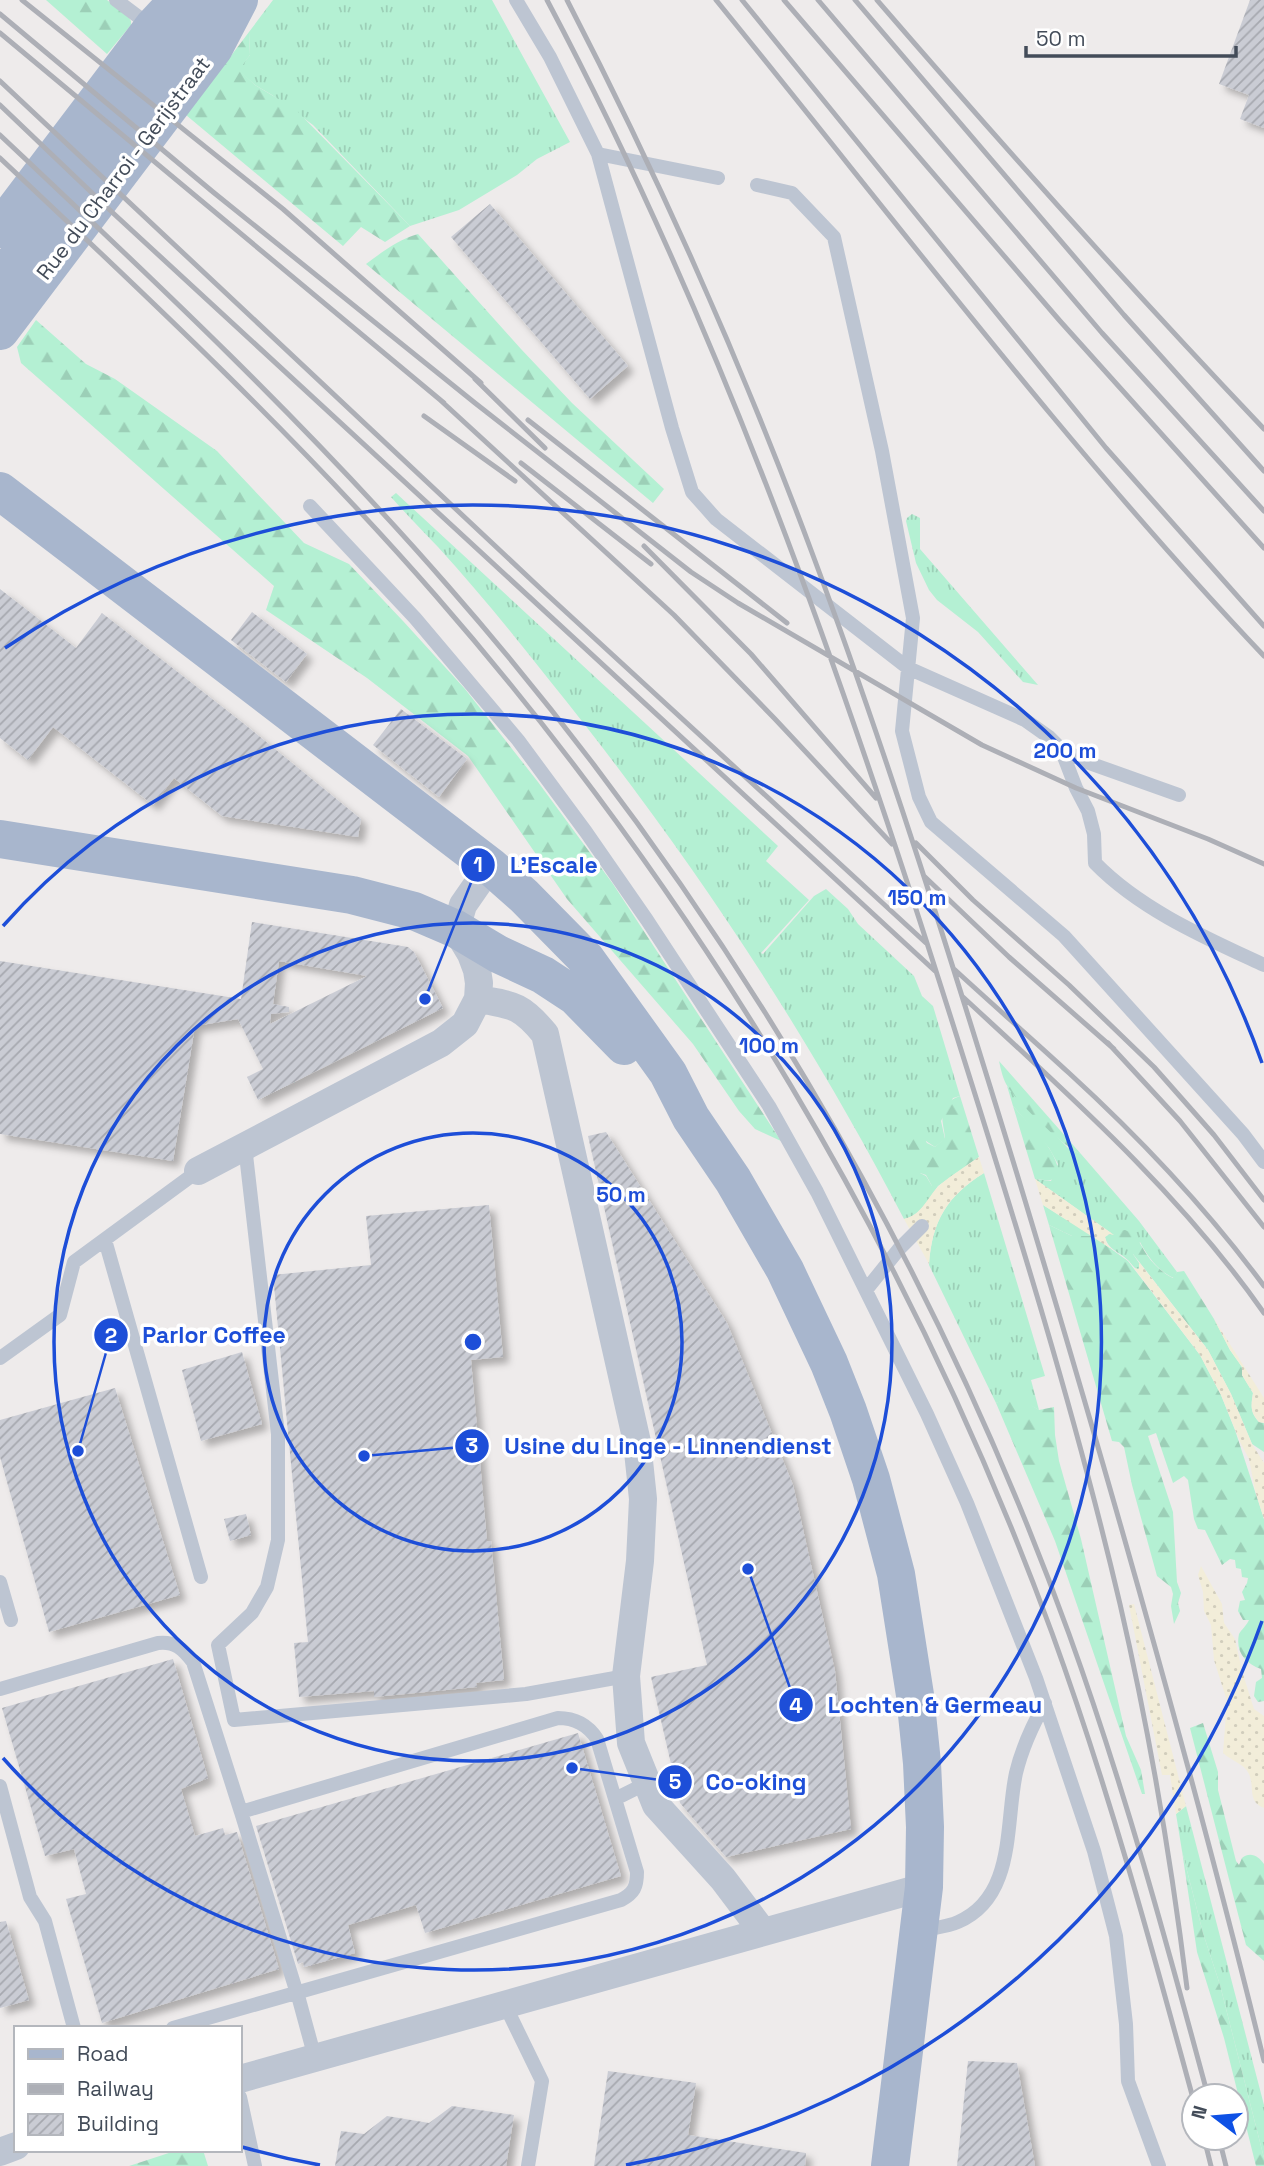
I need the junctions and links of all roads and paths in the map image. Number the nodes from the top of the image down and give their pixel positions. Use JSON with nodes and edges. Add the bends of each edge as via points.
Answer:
{"nodes":[{"id":1,"x":116,"y":0,"type":"edge"},
{"id":2,"x":211,"y":0,"type":"edge"},
{"id":3,"x":239,"y":0,"type":"edge"},
{"id":4,"x":516,"y":0,"type":"edge"},
{"id":5,"x":165,"y":14,"type":"edge"},
{"id":6,"x":598,"y":155,"type":"junction"},
{"id":7,"x":718,"y":178,"type":"dead end"},
{"id":8,"x":757,"y":186,"type":"dead end"},
{"id":9,"x":0,"y":229,"type":"edge"},
{"id":10,"x":0,"y":281,"type":"edge"},
{"id":11,"x":0,"y":331,"type":"edge"},
{"id":12,"x":0,"y":491,"type":"edge"},
{"id":13,"x":310,"y":506,"type":"dead end"},
{"id":14,"x":908,"y":668,"type":"junction"},
{"id":15,"x":1061,"y":749,"type":"junction"},
{"id":16,"x":1179,"y":795,"type":"dead end"},
{"id":17,"x":0,"y":839,"type":"edge"},
{"id":18,"x":490,"y":866,"type":"junction"},
{"id":19,"x":456,"y":929,"type":"junction"},
{"id":20,"x":1264,"y":965,"type":"edge"},
{"id":21,"x":478,"y":999,"type":"junction"},
{"id":22,"x":691,"y":1118,"type":"junction"},
{"id":23,"x":245,"y":1146,"type":"junction"},
{"id":24,"x":1264,"y":1162,"type":"edge"},
{"id":25,"x":198,"y":1171,"type":"joint"},
{"id":26,"x":922,"y":1226,"type":"dead end"},
{"id":27,"x":105,"y":1240,"type":"junction"},
{"id":28,"x":866,"y":1290,"type":"junction"},
{"id":29,"x":0,"y":1358,"type":"edge"},
{"id":30,"x":201,"y":1577,"type":"dead end"},
{"id":31,"x":0,"y":1582,"type":"edge"},
{"id":32,"x":11,"y":1620,"type":"dead end"},
{"id":33,"x":626,"y":1676,"type":"junction"},
{"id":34,"x":0,"y":1689,"type":"edge"},
{"id":35,"x":1045,"y":1703,"type":"junction"},
{"id":36,"x":647,"y":1783,"type":"junction"},
{"id":37,"x":0,"y":1786,"type":"edge"},
{"id":38,"x":615,"y":1799,"type":"junction"},
{"id":39,"x":241,"y":1812,"type":"junction"},
{"id":40,"x":925,"y":1886,"type":"junction"},
{"id":41,"x":919,"y":1931,"type":"junction"},
{"id":42,"x":763,"y":1932,"type":"junction"},
{"id":43,"x":297,"y":1992,"type":"junction"},
{"id":44,"x":505,"y":2005,"type":"junction"},
{"id":45,"x":73,"y":2026,"type":"edge"},
{"id":46,"x":180,"y":2026,"type":"edge"},
{"id":47,"x":315,"y":2058,"type":"junction"},
{"id":48,"x":242,"y":2078,"type":"edge"},
{"id":49,"x":242,"y":2106,"type":"edge"},
{"id":50,"x":255,"y":2166,"type":"edge"},
{"id":51,"x":528,"y":2166,"type":"edge"},
{"id":52,"x":890,"y":2166,"type":"edge"},
{"id":53,"x":1159,"y":2166,"type":"edge"}],
"edges":[{"from":1,"to":5,"type":"lane"},
{"from":2,"to":10,"type":"main road","name":"Rue du Charroi - Gerijstraat"},
{"from":3,"to":11,"type":"main road","name":"Rue du Charroi - Gerijstraat","via":[[214,48]]},
{"from":4,"to":6,"type":"lane"},
{"from":5,"to":9,"type":"main road"},
{"from":6,"to":7,"type":"lane"},
{"from":6,"to":14,"type":"lane","via":[[692,492],[716,519]]},
{"from":8,"to":14,"type":"lane","via":[[792,193],[834,237],[882,451],[913,618]]},
{"from":12,"to":18,"type":"main road"},
{"from":13,"to":28,"type":"lane","via":[[415,618],[518,740],[586,832],[769,1106]]},
{"from":14,"to":15,"type":"lane","via":[[1025,720]]},
{"from":14,"to":24,"type":"lane","via":[[902,732],[919,797],[931,821],[1064,936]]},
{"from":15,"to":16,"type":"lane"},
{"from":15,"to":20,"type":"lane","via":[[1088,811],[1095,863],[1111,880],[1166,916]]},
{"from":17,"to":19,"type":"main road","via":[[352,895],[414,911]]},
{"from":18,"to":19,"type":"street","via":[[463,905]]},
{"from":18,"to":22,"type":"main road","via":[[586,959],[668,1073]]},
{"from":19,"to":21,"type":"street","via":[[477,970]]},
{"from":19,"to":22,"type":"main road","via":[[575,996]]},
{"from":21,"to":23,"type":"street","via":[[465,1024],[442,1043]]},
{"from":21,"to":33,"type":"street","via":[[521,1009],[545,1034],[634,1428],[643,1499]]},
{"from":22,"to":40,"type":"main road","via":[[733,1180],[791,1282],[829,1363],[871,1479],[896,1574],[915,1695]]},
{"from":23,"to":25,"type":"street"},
{"from":23,"to":33,"type":"lane","via":[[278,1434],[278,1540],[267,1587],[252,1613],[218,1644],[234,1720],[526,1694]]},
{"from":25,"to":27,"type":"lane"},
{"from":26,"to":28,"type":"lane"},
{"from":27,"to":29,"type":"lane","via":[[74,1262],[60,1315]]},
{"from":27,"to":30,"type":"lane"},
{"from":28,"to":35,"type":"lane","via":[[967,1503]]},
{"from":31,"to":32,"type":"lane"},
{"from":33,"to":36,"type":"street","via":[[631,1743]]},
{"from":34,"to":39,"type":"lane","via":[[158,1643],[177,1645],[193,1661]]},
{"from":35,"to":41,"type":"lane","via":[[1023,1749],[1003,1867],[988,1897],[958,1922]]},
{"from":35,"to":53,"type":"lane","via":[[1094,1851],[1116,1936],[1128,2081]]},
{"from":36,"to":38,"type":"lane"},
{"from":36,"to":42,"type":"street","via":[[656,1805],[723,1879]]},
{"from":37,"to":45,"type":"lane","via":[[30,1897],[45,1921]]},
{"from":38,"to":39,"type":"lane","via":[[591,1730],[558,1718]]},
{"from":38,"to":43,"type":"lane","via":[[637,1872],[637,1886],[631,1895]]},
{"from":39,"to":43,"type":"lane"},
{"from":40,"to":41,"type":"main road"},
{"from":40,"to":42,"type":"street"},
{"from":41,"to":52,"type":"main road"},
{"from":42,"to":44,"type":"street"},
{"from":43,"to":46,"type":"lane"},
{"from":43,"to":47,"type":"lane"},
{"from":44,"to":47,"type":"street"},
{"from":44,"to":51,"type":"lane","via":[[542,2081]]},
{"from":47,"to":48,"type":"street"},
{"from":49,"to":50,"type":"lane"}]}
